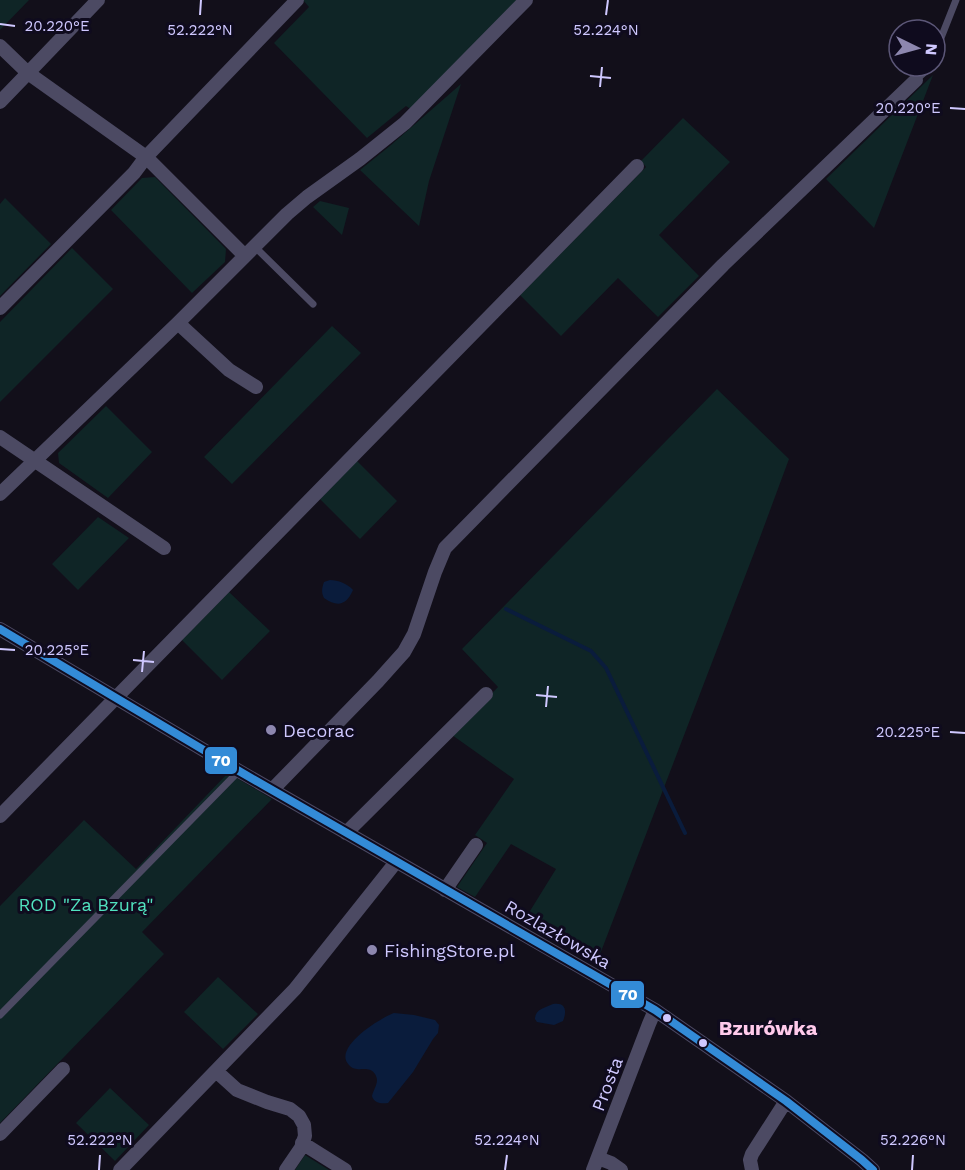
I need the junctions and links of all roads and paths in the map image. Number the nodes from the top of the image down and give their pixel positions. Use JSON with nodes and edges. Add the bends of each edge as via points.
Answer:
{"nodes":[{"id":1,"x":98,"y":0,"type":"edge"},
{"id":2,"x":297,"y":0,"type":"edge"},
{"id":3,"x":526,"y":0,"type":"edge"},
{"id":4,"x":956,"y":0,"type":"edge"},
{"id":5,"x":947,"y":23,"type":"edge"},
{"id":6,"x":0,"y":46,"type":"edge"},
{"id":7,"x":28,"y":73,"type":"junction"},
{"id":8,"x":916,"y":80,"type":"edge"},
{"id":9,"x":0,"y":102,"type":"edge"},
{"id":10,"x":146,"y":157,"type":"junction"},
{"id":11,"x":637,"y":166,"type":"dead end"},
{"id":12,"x":249,"y":251,"type":"junction"},
{"id":13,"x":313,"y":304,"type":"dead end"},
{"id":14,"x":0,"y":308,"type":"edge"},
{"id":15,"x":178,"y":323,"type":"junction"},
{"id":16,"x":256,"y":387,"type":"dead end"},
{"id":17,"x":0,"y":436,"type":"edge"},
{"id":18,"x":36,"y":460,"type":"junction"},
{"id":19,"x":0,"y":494,"type":"edge"},
{"id":20,"x":164,"y":548,"type":"dead end"},
{"id":21,"x":0,"y":629,"type":"edge"},
{"id":22,"x":486,"y":694,"type":"dead end"},
{"id":23,"x":116,"y":698,"type":"junction"},
{"id":24,"x":239,"y":771,"type":"junction"},
{"id":25,"x":272,"y":790,"type":"junction"},
{"id":26,"x":0,"y":816,"type":"edge"},
{"id":27,"x":346,"y":833,"type":"junction"},
{"id":28,"x":476,"y":845,"type":"dead end"},
{"id":29,"x":396,"y":862,"type":"junction"},
{"id":30,"x":445,"y":890,"type":"junction"},
{"id":31,"x":655,"y":1010,"type":"junction"},
{"id":32,"x":0,"y":1015,"type":"edge"},
{"id":33,"x":63,"y":1069,"type":"dead end"},
{"id":34,"x":216,"y":1071,"type":"junction"},
{"id":35,"x":786,"y":1101,"type":"junction"},
{"id":36,"x":0,"y":1134,"type":"edge"},
{"id":37,"x":302,"y":1143,"type":"junction"},
{"id":38,"x":595,"y":1164,"type":"edge"},
{"id":39,"x":120,"y":1170,"type":"edge"},
{"id":40,"x":286,"y":1170,"type":"edge"},
{"id":41,"x":345,"y":1170,"type":"edge"},
{"id":42,"x":621,"y":1170,"type":"edge"},
{"id":43,"x":752,"y":1170,"type":"edge"},
{"id":44,"x":873,"y":1170,"type":"edge"}],
"edges":[{"from":1,"to":7,"type":"street"},
{"from":2,"to":10,"type":"street"},
{"from":3,"to":12,"type":"street","via":[[405,123],[307,197]]},
{"from":4,"to":5,"type":"lane"},
{"from":6,"to":7,"type":"street"},
{"from":7,"to":9,"type":"street"},
{"from":7,"to":10,"type":"street"},
{"from":8,"to":25,"type":"street","via":[[731,257],[445,548],[404,652]]},
{"from":10,"to":12,"type":"street"},
{"from":10,"to":14,"type":"street"},
{"from":11,"to":23,"type":"street"},
{"from":12,"to":13,"type":"lane"},
{"from":12,"to":15,"type":"street"},
{"from":15,"to":16,"type":"street","via":[[229,370]]},
{"from":15,"to":18,"type":"street"},
{"from":17,"to":18,"type":"street"},
{"from":18,"to":19,"type":"street"},
{"from":18,"to":20,"type":"street"},
{"from":21,"to":23,"type":"street","name":"Rozlazłowska"},
{"from":22,"to":27,"type":"street"},
{"from":23,"to":24,"type":"street","name":"Rozlazłowska"},
{"from":23,"to":26,"type":"street"},
{"from":24,"to":25,"type":"street","name":"Rozlazłowska"},
{"from":24,"to":32,"type":"lane"},
{"from":25,"to":27,"type":"street","name":"Rozlazłowska"},
{"from":27,"to":29,"type":"street","name":"Rozlazłowska"},
{"from":28,"to":30,"type":"street"},
{"from":29,"to":30,"type":"street","name":"Rozlazłowska"},
{"from":29,"to":34,"type":"street","via":[[296,989]]},
{"from":30,"to":31,"type":"street","name":"Rozlazłowska"},
{"from":31,"to":35,"type":"street","name":"Rozlazłowska"},
{"from":31,"to":38,"type":"street","name":"Prosta"},
{"from":33,"to":36,"type":"street"},
{"from":34,"to":37,"type":"street","via":[[237,1089],[299,1116],[304,1125]]},
{"from":34,"to":39,"type":"street"},
{"from":35,"to":43,"type":"street","via":[[752,1154]]},
{"from":35,"to":44,"type":"street","name":"Rozlazłowska"},
{"from":37,"to":40,"type":"street"},
{"from":37,"to":41,"type":"street"},
{"from":38,"to":42,"type":"street","via":[[611,1163]]}]}
